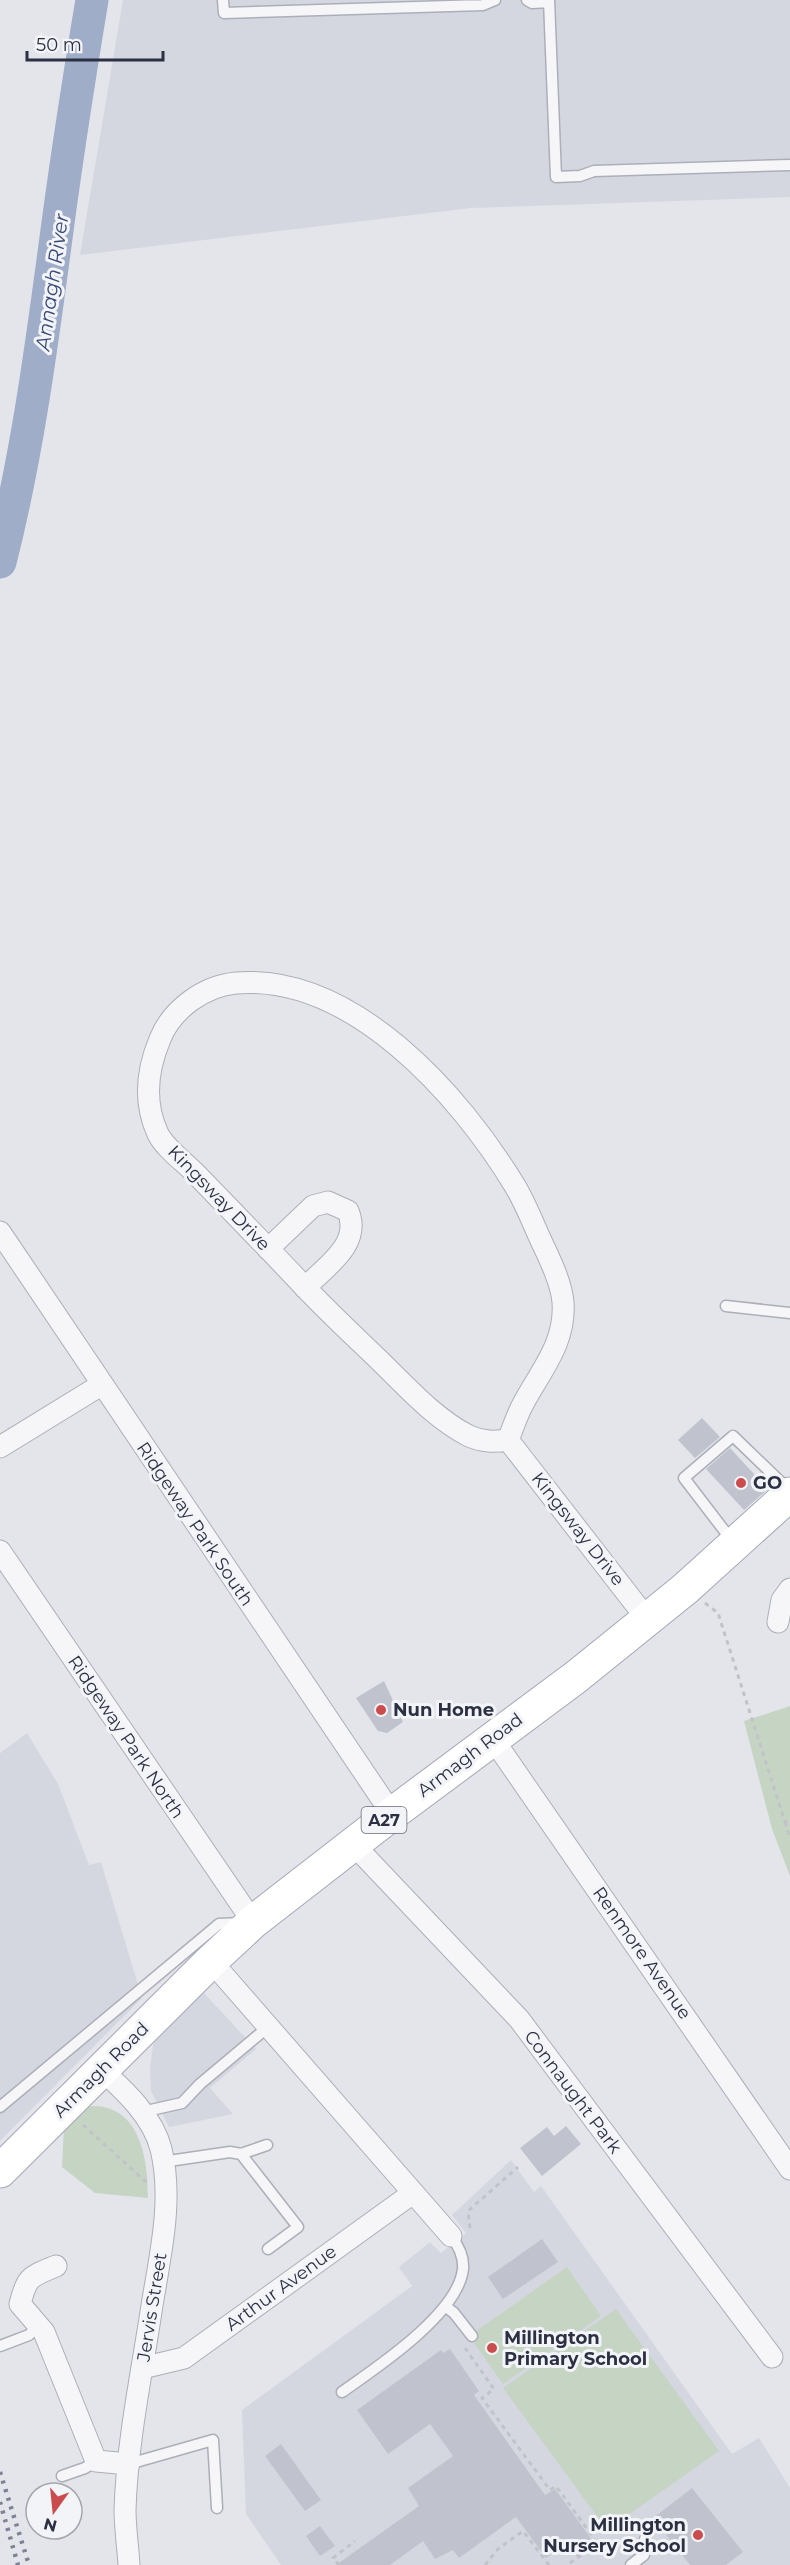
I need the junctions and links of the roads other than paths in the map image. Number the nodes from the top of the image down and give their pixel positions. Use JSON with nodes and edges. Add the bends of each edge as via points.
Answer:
{"nodes":[{"id":1,"x":223,"y":0,"type":"edge"},
{"id":2,"x":495,"y":0,"type":"edge"},
{"id":3,"x":527,"y":0,"type":"edge"},
{"id":4,"x":549,"y":1,"type":"edge"},
{"id":5,"x":483,"y":2,"type":"edge"},
{"id":6,"x":790,"y":165,"type":"edge"},
{"id":7,"x":0,"y":1232,"type":"edge"},
{"id":8,"x":268,"y":1249,"type":"junction"},
{"id":9,"x":305,"y":1288,"type":"junction"},
{"id":10,"x":726,"y":1306,"type":"dead end"},
{"id":11,"x":790,"y":1313,"type":"edge"},
{"id":12,"x":101,"y":1385,"type":"junction"},
{"id":13,"x":508,"y":1440,"type":"junction"},
{"id":14,"x":0,"y":1448,"type":"edge"},
{"id":15,"x":790,"y":1493,"type":"edge"},
{"id":16,"x":735,"y":1545,"type":"junction"},
{"id":17,"x":0,"y":1551,"type":"edge"},
{"id":18,"x":790,"y":1589,"type":"edge"},
{"id":19,"x":647,"y":1618,"type":"junction"},
{"id":20,"x":778,"y":1622,"type":"dead end"},
{"id":21,"x":493,"y":1739,"type":"junction"},
{"id":22,"x":392,"y":1814,"type":"junction"},
{"id":23,"x":354,"y":1845,"type":"junction"},
{"id":24,"x":254,"y":1922,"type":"junction"},
{"id":25,"x":211,"y":1961,"type":"junction"},
{"id":26,"x":268,"y":2027,"type":"junction"},
{"id":27,"x":102,"y":2070,"type":"junction"},
{"id":28,"x":0,"y":2107,"type":"edge"},
{"id":29,"x":142,"y":2112,"type":"junction"},
{"id":30,"x":267,"y":2145,"type":"dead end"},
{"id":31,"x":241,"y":2154,"type":"junction"},
{"id":32,"x":790,"y":2169,"type":"edge"},
{"id":33,"x":163,"y":2170,"type":"junction"},
{"id":34,"x":0,"y":2171,"type":"edge"},
{"id":35,"x":413,"y":2193,"type":"junction"},
{"id":36,"x":451,"y":2236,"type":"joint"},
{"id":37,"x":268,"y":2249,"type":"dead end"},
{"id":38,"x":56,"y":2267,"type":"dead end"},
{"id":39,"x":449,"y":2309,"type":"junction"},
{"id":40,"x":39,"y":2325,"type":"junction"},
{"id":41,"x":472,"y":2336,"type":"dead end"},
{"id":42,"x":0,"y":2346,"type":"edge"},
{"id":43,"x":772,"y":2357,"type":"dead end"},
{"id":44,"x":142,"y":2368,"type":"junction"},
{"id":45,"x":342,"y":2392,"type":"dead end"},
{"id":46,"x":96,"y":2461,"type":"junction"},
{"id":47,"x":129,"y":2464,"type":"junction"},
{"id":48,"x":62,"y":2476,"type":"dead end"},
{"id":49,"x":217,"y":2508,"type":"dead end"},
{"id":50,"x":645,"y":2539,"type":"dead end"},
{"id":51,"x":129,"y":2565,"type":"edge"},
{"id":52,"x":631,"y":2565,"type":"edge"}],
"edges":[{"from":1,"to":5,"type":"lane","via":[[224,13]]},
{"from":2,"to":5,"type":"lane"},
{"from":3,"to":4,"type":"lane"},
{"from":4,"to":6,"type":"lane","via":[[556,177],[594,171]]},
{"from":7,"to":12,"type":"street","name":"Ridgeway Park South"},
{"from":8,"to":9,"type":"street","name":"Kingsway Drive"},
{"from":8,"to":9,"type":"street","via":[[313,1206],[328,1202],[348,1211],[353,1233],[346,1246]]},
{"from":8,"to":13,"type":"street","name":"Kingsway Drive","via":[[159,1136],[147,1099],[150,1064],[162,1034],[196,995],[224,984],[259,981],[316,994],[356,1014],[447,1095],[484,1138],[518,1190],[563,1300],[559,1339]]},
{"from":9,"to":13,"type":"street","name":"Kingsway Drive","via":[[425,1404],[468,1436],[489,1442]]},
{"from":10,"to":11,"type":"lane"},
{"from":12,"to":14,"type":"street"},
{"from":12,"to":22,"type":"street","name":"Ridgeway Park South"},
{"from":13,"to":19,"type":"street","name":"Kingsway Drive"},
{"from":15,"to":16,"type":"main road","name":"Armagh Road","number":"A27"},
{"from":15,"to":16,"type":"lane","via":[[733,1436],[684,1478]]},
{"from":16,"to":19,"type":"main road","name":"Armagh Road","number":"A27"},
{"from":17,"to":24,"type":"street","name":"Ridgeway Park North"},
{"from":18,"to":20,"type":"street","via":[[782,1600]]},
{"from":19,"to":21,"type":"main road","name":"Armagh Road","number":"A27"},
{"from":21,"to":22,"type":"main road","name":"Armagh Road","number":"A27"},
{"from":21,"to":32,"type":"street","name":"Renmore Avenue"},
{"from":22,"to":23,"type":"main road","name":"Armagh Road","number":"A27"},
{"from":23,"to":24,"type":"main road","name":"Armagh Road","number":"A27"},
{"from":23,"to":43,"type":"street","name":"Connaught Park","via":[[519,2019]]},
{"from":24,"to":25,"type":"main road","name":"Armagh Road","number":"A27"},
{"from":24,"to":28,"type":"lane","via":[[219,1924]]},
{"from":25,"to":26,"type":"street"},
{"from":25,"to":27,"type":"main road","name":"Armagh Road","number":"A27"},
{"from":26,"to":29,"type":"lane","via":[[182,2103]]},
{"from":26,"to":35,"type":"street"},
{"from":27,"to":29,"type":"street","name":"Jervis Street"},
{"from":27,"to":34,"type":"main road","name":"Armagh Road","number":"A27"},
{"from":29,"to":33,"type":"street","name":"Jervis Street","via":[[161,2149]]},
{"from":30,"to":31,"type":"lane"},
{"from":31,"to":33,"type":"lane","via":[[230,2152]]},
{"from":31,"to":37,"type":"lane","via":[[298,2227]]},
{"from":33,"to":44,"type":"street","name":"Jervis Street","via":[[165,2220]]},
{"from":35,"to":36,"type":"street"},
{"from":35,"to":44,"type":"street","name":"Arthur Avenue","via":[[184,2358]]},
{"from":36,"to":39,"type":"lane","via":[[457,2243],[463,2270]]},
{"from":38,"to":40,"type":"street","via":[[25,2284],[20,2304]]},
{"from":39,"to":41,"type":"lane"},
{"from":39,"to":45,"type":"lane"},
{"from":40,"to":42,"type":"lane","via":[[29,2335]]},
{"from":40,"to":46,"type":"street"},
{"from":44,"to":47,"type":"street","name":"Jervis Street"},
{"from":46,"to":47,"type":"street"},
{"from":46,"to":48,"type":"lane"},
{"from":47,"to":49,"type":"lane","via":[[213,2440]]},
{"from":47,"to":51,"type":"street","name":"Jervis Street","via":[[125,2511]]},
{"from":50,"to":52,"type":"lane","via":[[644,2555]]}]}
